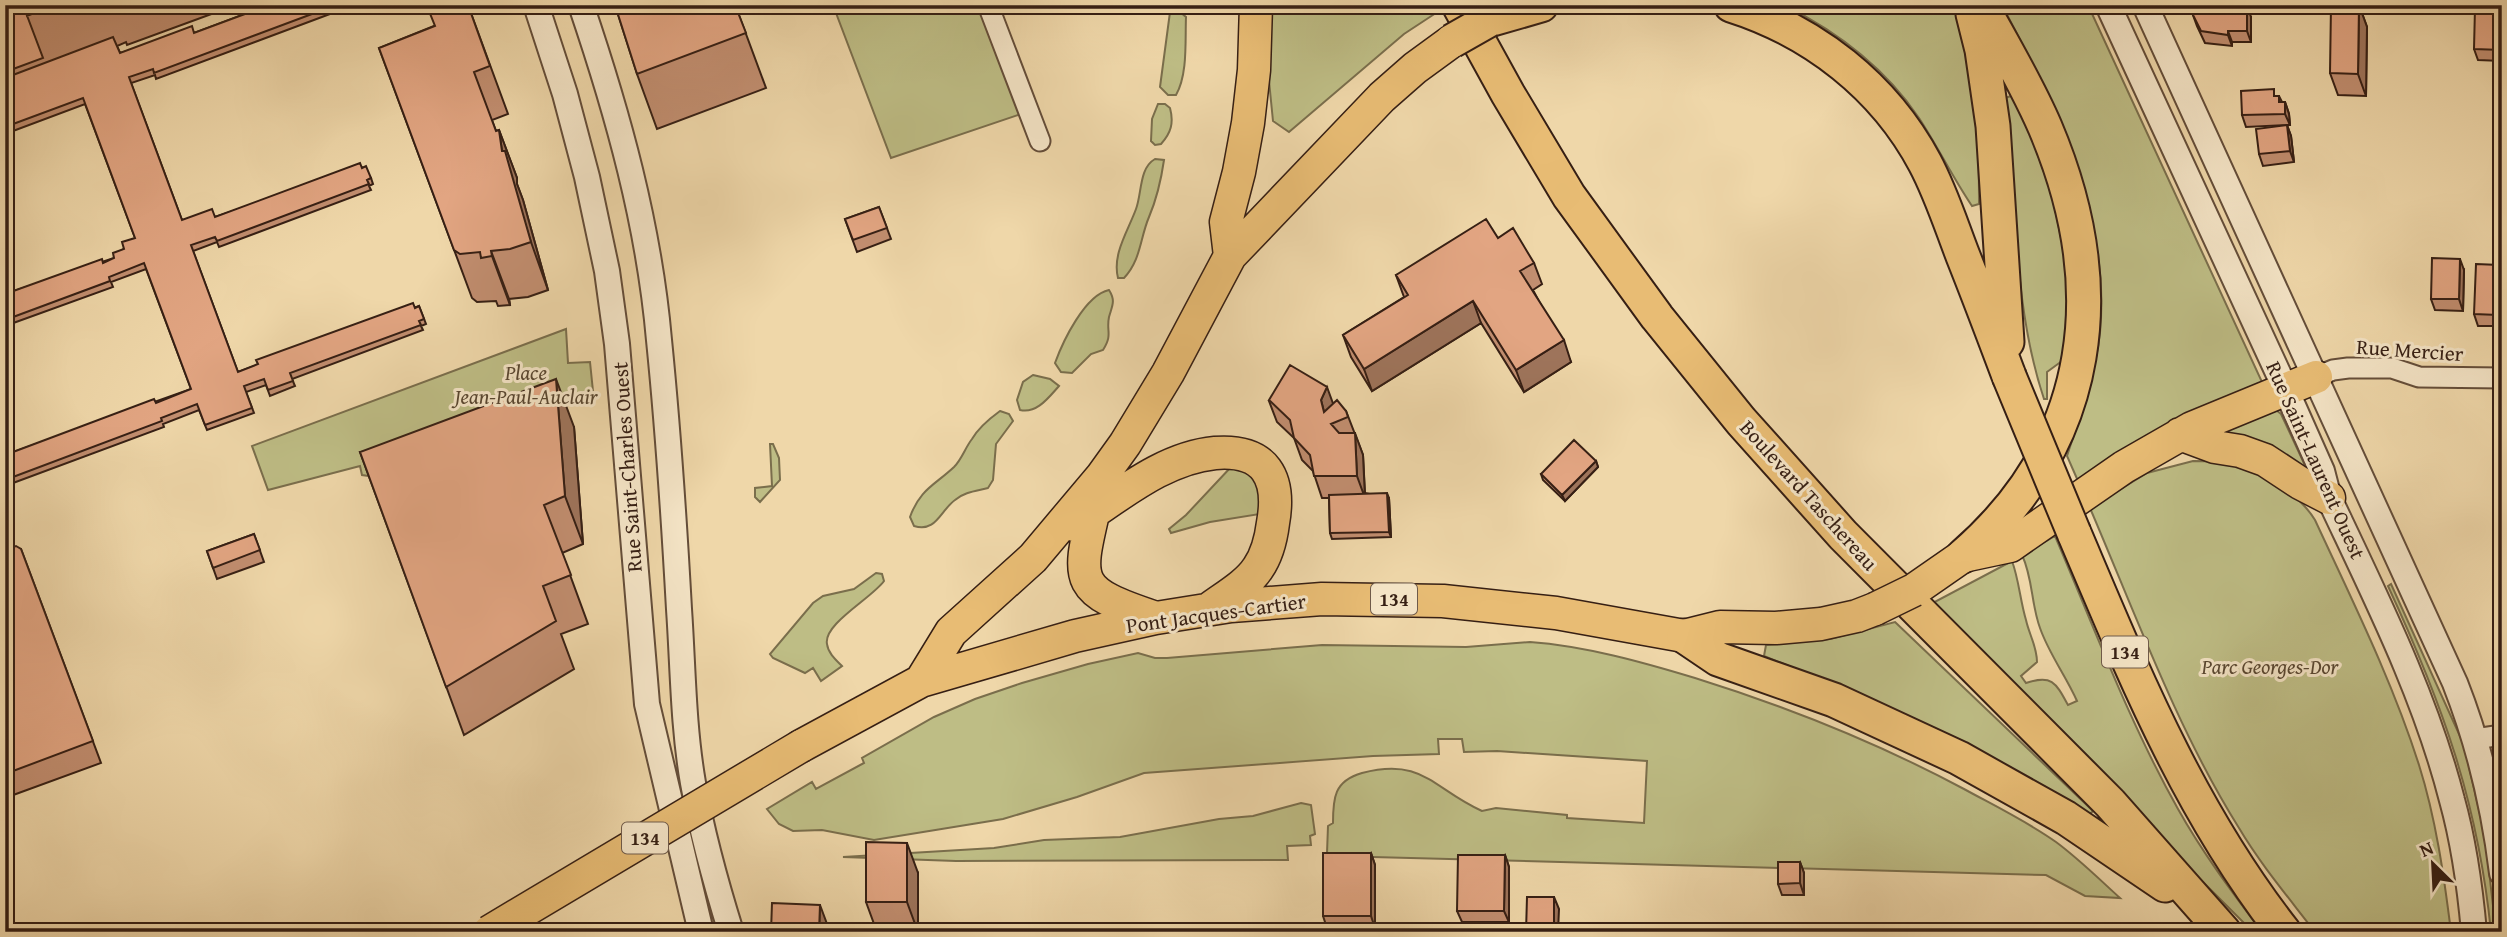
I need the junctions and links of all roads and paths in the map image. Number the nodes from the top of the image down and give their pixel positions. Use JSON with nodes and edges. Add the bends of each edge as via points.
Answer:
{"nodes":[{"id":1,"x":536,"y":5,"type":"edge"},
{"id":2,"x":581,"y":5,"type":"edge"},
{"id":3,"x":988,"y":5,"type":"edge"},
{"id":4,"x":1256,"y":5,"type":"edge"},
{"id":5,"x":1541,"y":5,"type":"edge"},
{"id":6,"x":1731,"y":5,"type":"edge"},
{"id":7,"x":1970,"y":5,"type":"edge"},
{"id":8,"x":1981,"y":5,"type":"edge"},
{"id":9,"x":2108,"y":5,"type":"edge"},
{"id":10,"x":2145,"y":5,"type":"edge"},
{"id":11,"x":1483,"y":11,"type":"edge"},
{"id":12,"x":1452,"y":41,"type":"joint"},
{"id":13,"x":1040,"y":141,"type":"dead end"},
{"id":14,"x":1230,"y":256,"type":"junction"},
{"id":15,"x":2009,"y":376,"type":"junction"},
{"id":16,"x":2316,"y":377,"type":"junction"},
{"id":17,"x":2502,"y":378,"type":"edge"},
{"id":18,"x":2286,"y":390,"type":"junction"},
{"id":19,"x":2180,"y":434,"type":"junction"},
{"id":20,"x":1102,"y":476,"type":"junction"},
{"id":21,"x":2329,"y":498,"type":"junction"},
{"id":22,"x":1094,"y":513,"type":"junction"},
{"id":23,"x":1049,"y":541,"type":"junction"},
{"id":24,"x":1963,"y":556,"type":"junction"},
{"id":25,"x":1209,"y":609,"type":"junction"},
{"id":26,"x":1156,"y":618,"type":"junction"},
{"id":27,"x":1684,"y":636,"type":"junction"},
{"id":28,"x":921,"y":681,"type":"junction"},
{"id":29,"x":2502,"y":735,"type":"edge"},
{"id":30,"x":2475,"y":739,"type":"junction"},
{"id":31,"x":2502,"y":873,"type":"edge"},
{"id":32,"x":2220,"y":928,"type":"edge"},
{"id":33,"x":489,"y":932,"type":"edge"},
{"id":34,"x":701,"y":932,"type":"edge"},
{"id":35,"x":731,"y":932,"type":"edge"},
{"id":36,"x":2284,"y":932,"type":"edge"},
{"id":37,"x":2474,"y":932,"type":"edge"}],
"edges":[{"from":1,"to":34,"type":"street","name":"Rue Saint-Charles Ouest","via":[[579,144],[609,284],[647,704]]},
{"from":2,"to":35,"type":"street","name":"Rue Saint-Charles Ouest","via":[[622,138],[652,282],[688,750]]},
{"from":3,"to":13,"type":"street"},
{"from":4,"to":14,"type":"main road","via":[[1248,123],[1226,222]]},
{"from":5,"to":11,"type":"highway"},
{"from":6,"to":15,"type":"highway","via":[[1776,23],[1825,51],[1858,77],[1899,122],[1940,193]]},
{"from":7,"to":15,"type":"highway","via":[[1993,126]]},
{"from":8,"to":24,"type":"highway","via":[[2026,88],[2059,167],[2075,226],[2084,312],[2072,394],[2047,452],[2010,510]]},
{"from":9,"to":18,"type":"street","name":"Rue Saint-Laurent Ouest"},
{"from":10,"to":16,"type":"street","name":"Rue Saint-Laurent Ouest"},
{"from":11,"to":12,"type":"highway","bridge":true},
{"from":11,"to":32,"type":"highway","name":"Boulevard Taschereau","via":[[1514,104],[1569,196],[1657,317],[1741,421],[1851,544],[2110,803]]},
{"from":12,"to":14,"type":"main road","via":[[1381,97]]},
{"from":14,"to":20,"type":"main road","via":[[1173,365]]},
{"from":15,"to":36,"type":"highway","number":"134","bridge":true,"via":[[2179,770],[2226,850]]},
{"from":16,"to":17,"type":"street","name":"Rue Mercier","via":[[2338,368],[2392,368],[2419,377]]},
{"from":16,"to":18,"type":"main road"},
{"from":16,"to":30,"type":"street","name":"Rue Saint-Laurent Ouest","via":[[2451,672]]},
{"from":18,"to":19,"type":"main road"},
{"from":18,"to":21,"type":"street","name":"Rue Saint-Laurent Ouest"},
{"from":19,"to":21,"type":"main road","via":[[2265,460]]},
{"from":19,"to":24,"type":"main road","via":[[2010,546]]},
{"from":20,"to":22,"type":"main road"},
{"from":20,"to":23,"type":"main road"},
{"from":21,"to":37,"type":"street","name":"Rue Saint-Laurent Ouest","via":[[2414,684],[2434,739],[2459,829]]},
{"from":22,"to":23,"type":"main road"},
{"from":22,"to":25,"type":"main road","via":[[1188,458],[1227,453],[1259,463],[1273,479],[1276,493],[1269,544],[1255,573]]},
{"from":22,"to":26,"type":"main road","via":[[1083,560],[1090,585],[1110,602]]},
{"from":23,"to":28,"type":"main road","via":[[951,632]]},
{"from":24,"to":27,"type":"main road","bridge":true,"via":[[1914,590],[1857,616],[1776,628],[1720,627]]},
{"from":25,"to":26,"type":"main road","name":"Pont Jacques-Cartier","number":"134"},
{"from":25,"to":27,"type":"main road","name":"Pont Jacques-Cartier","number":"134","via":[[1322,599],[1443,601],[1556,613]]},
{"from":26,"to":28,"type":"main road","name":"Pont Jacques-Cartier","number":"134","via":[[1053,641]]},
{"from":27,"to":32,"type":"highway","via":[[1718,659],[1834,701],[1996,778],[2128,859]]},
{"from":28,"to":33,"type":"main road","name":"Pont Jacques-Cartier","number":"134","bridge":true,"via":[[801,746]]},
{"from":29,"to":30,"type":"street"},
{"from":30,"to":31,"type":"street","name":"Rue Saint-Laurent Ouest"}]}
